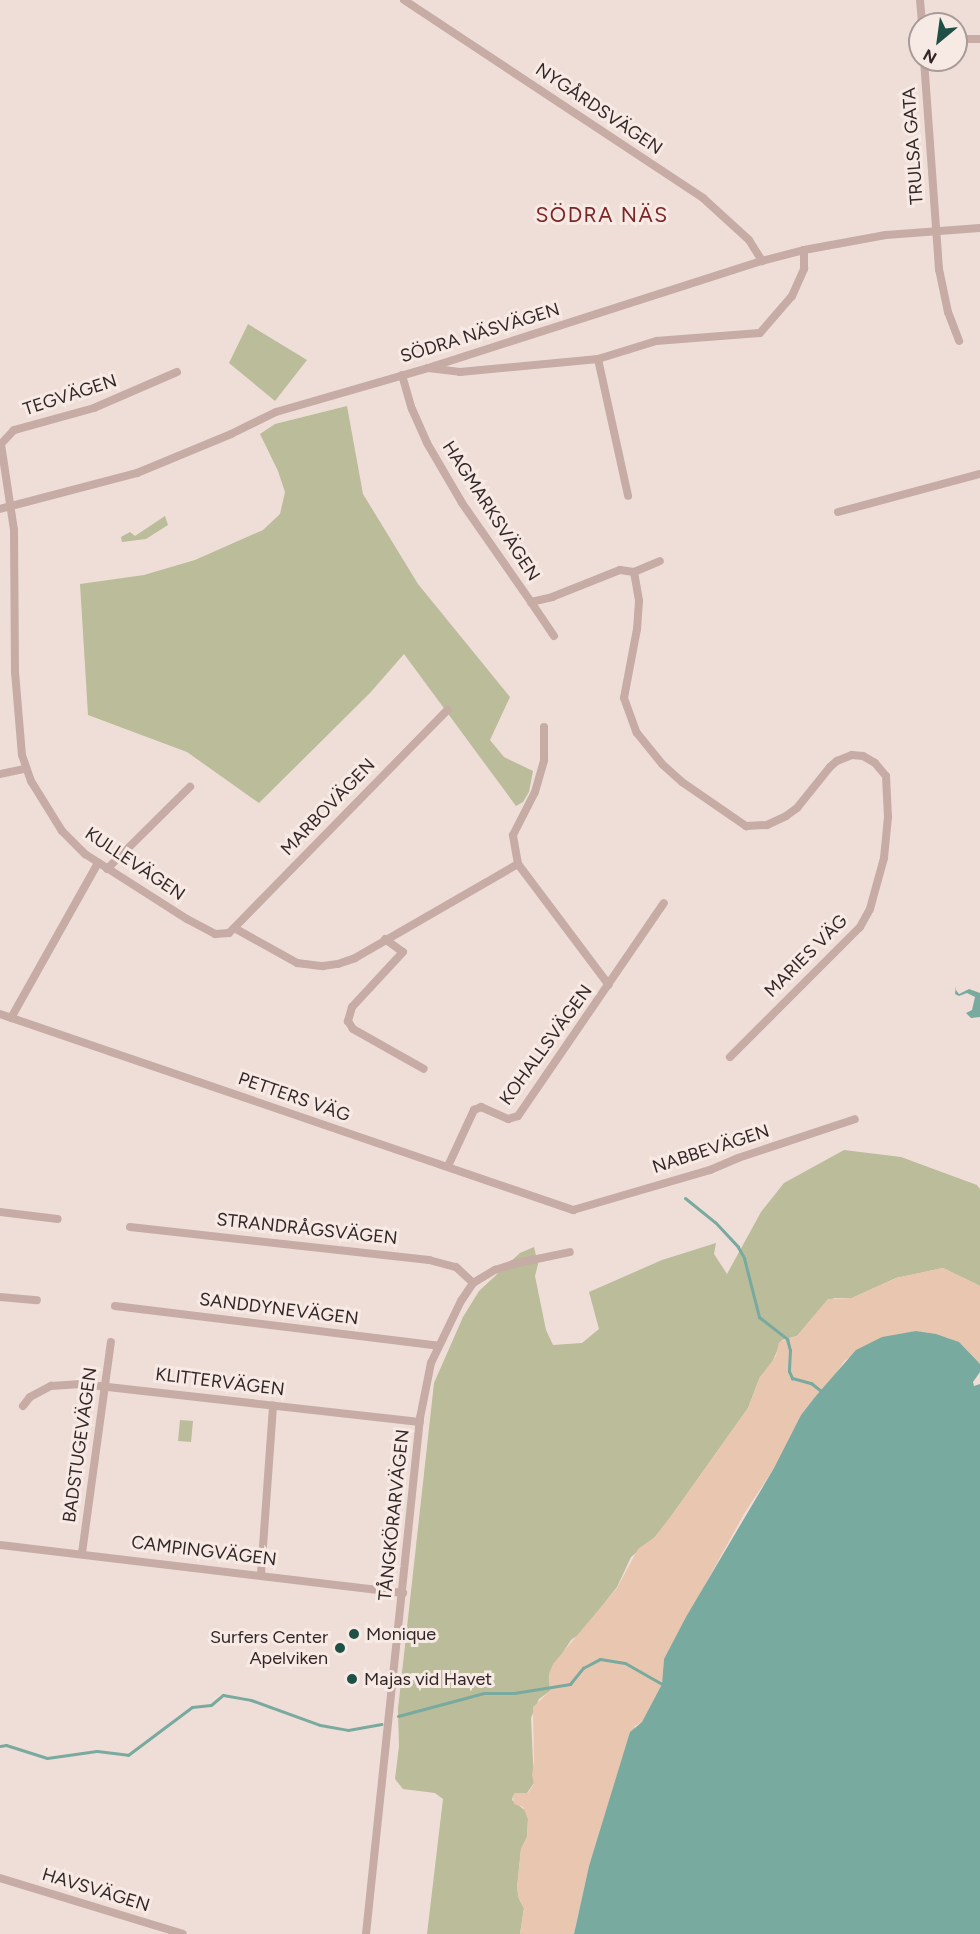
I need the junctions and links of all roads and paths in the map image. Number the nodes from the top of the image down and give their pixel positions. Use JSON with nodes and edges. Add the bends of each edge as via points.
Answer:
{"nodes":[{"id":1,"x":404,"y":0,"type":"edge"},
{"id":2,"x":925,"y":72,"type":"edge"},
{"id":3,"x":980,"y":228,"type":"edge"},
{"id":4,"x":935,"y":231,"type":"junction"},
{"id":5,"x":804,"y":250,"type":"junction"},
{"id":6,"x":762,"y":261,"type":"junction"},
{"id":7,"x":959,"y":341,"type":"dead end"},
{"id":8,"x":598,"y":359,"type":"junction"},
{"id":9,"x":428,"y":368,"type":"junction"},
{"id":10,"x":177,"y":372,"type":"dead end"},
{"id":11,"x":402,"y":375,"type":"junction"},
{"id":12,"x":980,"y":474,"type":"edge"},
{"id":13,"x":628,"y":496,"type":"dead end"},
{"id":14,"x":11,"y":506,"type":"junction"},
{"id":15,"x":0,"y":509,"type":"edge"},
{"id":16,"x":838,"y":512,"type":"dead end"},
{"id":17,"x":660,"y":561,"type":"dead end"},
{"id":18,"x":634,"y":572,"type":"junction"},
{"id":19,"x":531,"y":602,"type":"junction"},
{"id":20,"x":554,"y":636,"type":"dead end"},
{"id":21,"x":447,"y":710,"type":"dead end"},
{"id":22,"x":544,"y":727,"type":"dead end"},
{"id":23,"x":24,"y":769,"type":"junction"},
{"id":24,"x":0,"y":774,"type":"edge"},
{"id":25,"x":190,"y":787,"type":"dead end"},
{"id":26,"x":98,"y":863,"type":"junction"},
{"id":27,"x":518,"y":864,"type":"junction"},
{"id":28,"x":107,"y":869,"type":"junction"},
{"id":29,"x":664,"y":903,"type":"dead end"},
{"id":30,"x":236,"y":929,"type":"junction"},
{"id":31,"x":385,"y":939,"type":"junction"},
{"id":32,"x":609,"y":985,"type":"junction"},
{"id":33,"x":0,"y":1014,"type":"edge"},
{"id":34,"x":11,"y":1018,"type":"junction"},
{"id":35,"x":730,"y":1057,"type":"dead end"},
{"id":36,"x":423,"y":1069,"type":"dead end"},
{"id":37,"x":855,"y":1119,"type":"dead end"},
{"id":38,"x":448,"y":1167,"type":"junction"},
{"id":39,"x":578,"y":1210,"type":"joint"},
{"id":40,"x":0,"y":1212,"type":"edge"},
{"id":41,"x":58,"y":1220,"type":"dead end"},
{"id":42,"x":130,"y":1227,"type":"dead end"},
{"id":43,"x":570,"y":1252,"type":"dead end"},
{"id":44,"x":473,"y":1283,"type":"junction"},
{"id":45,"x":0,"y":1296,"type":"edge"},
{"id":46,"x":37,"y":1300,"type":"dead end"},
{"id":47,"x":115,"y":1306,"type":"dead end"},
{"id":48,"x":111,"y":1342,"type":"dead end"},
{"id":49,"x":439,"y":1346,"type":"junction"},
{"id":50,"x":106,"y":1386,"type":"junction"},
{"id":51,"x":273,"y":1405,"type":"junction"},
{"id":52,"x":23,"y":1406,"type":"dead end"},
{"id":53,"x":420,"y":1422,"type":"junction"},
{"id":54,"x":0,"y":1545,"type":"edge"},
{"id":55,"x":82,"y":1553,"type":"junction"},
{"id":56,"x":261,"y":1574,"type":"junction"},
{"id":57,"x":403,"y":1593,"type":"junction"},
{"id":58,"x":0,"y":1878,"type":"edge"},
{"id":59,"x":183,"y":1934,"type":"edge"},
{"id":60,"x":366,"y":1934,"type":"edge"}],
"edges":[{"from":1,"to":6,"type":"street","name":"NYGÅRDSVÄGEN","via":[[703,198],[749,240]]},
{"from":2,"to":4,"type":"street","name":"TRULSA GATA"},
{"from":3,"to":4,"type":"street","name":"SÖDRA NÄSVÄGEN"},
{"from":4,"to":5,"type":"street","name":"SÖDRA NÄSVÄGEN","via":[[886,235]]},
{"from":4,"to":7,"type":"street","name":"TRULSA GATA","via":[[942,289]]},
{"from":5,"to":6,"type":"street","name":"SÖDRA NÄSVÄGEN"},
{"from":5,"to":8,"type":"street","via":[[804,269],[792,296],[760,333],[656,340]]},
{"from":6,"to":9,"type":"street","name":"SÖDRA NÄSVÄGEN"},
{"from":8,"to":9,"type":"street","via":[[460,372]]},
{"from":8,"to":13,"type":"street"},
{"from":9,"to":11,"type":"street","name":"SÖDRA NÄSVÄGEN"},
{"from":10,"to":14,"type":"street","name":"TEGVÄGEN","via":[[94,408],[11,431],[1,444]]},
{"from":11,"to":14,"type":"street","name":"SÖDRA NÄSVÄGEN","via":[[276,412],[137,473]]},
{"from":11,"to":19,"type":"street","name":"HAGMARKSVÄGEN","via":[[412,409],[433,453],[462,503]]},
{"from":12,"to":16,"type":"street"},
{"from":14,"to":15,"type":"street","name":"SÖDRA NÄSVÄGEN"},
{"from":14,"to":23,"type":"street","name":"KULLEVÄGEN","via":[[15,672]]},
{"from":17,"to":18,"type":"street","name":"HAGMARKSVÄGEN"},
{"from":18,"to":19,"type":"street","name":"HAGMARKSVÄGEN","via":[[620,570]]},
{"from":18,"to":35,"type":"street","name":"MARIES VÄG","via":[[639,601],[637,629],[624,698],[637,733],[682,782],[746,826],[767,825],[786,816],[837,760],[863,756],[886,776],[884,858],[870,909],[860,927]]},
{"from":19,"to":20,"type":"street"},
{"from":21,"to":30,"type":"street","name":"MARBOVÄGEN"},
{"from":22,"to":27,"type":"street","via":[[544,760],[535,792],[513,835]]},
{"from":23,"to":24,"type":"street"},
{"from":23,"to":26,"type":"street","name":"KULLEVÄGEN","via":[[62,831]]},
{"from":25,"to":28,"type":"street"},
{"from":26,"to":28,"type":"street","name":"KULLEVÄGEN"},
{"from":26,"to":34,"type":"street"},
{"from":27,"to":31,"type":"street"},
{"from":27,"to":32,"type":"street"},
{"from":28,"to":30,"type":"street","name":"KULLEVÄGEN","via":[[206,930],[222,934]]},
{"from":29,"to":32,"type":"street","name":"KOHALLSVÄGEN"},
{"from":30,"to":31,"type":"street","via":[[297,963],[312,966],[346,962]]},
{"from":31,"to":36,"type":"street","via":[[403,952],[352,1007],[348,1022],[353,1029]]},
{"from":32,"to":38,"type":"street","name":"KOHALLSVÄGEN","via":[[518,1116],[508,1119],[481,1107],[474,1110]]},
{"from":33,"to":34,"type":"street","name":"PETTERS VÄG"},
{"from":34,"to":38,"type":"street","name":"PETTERS VÄG"},
{"from":37,"to":39,"type":"street","name":"NABBEVÄGEN","via":[[710,1170]]},
{"from":38,"to":39,"type":"street","name":"PETTERS VÄG"},
{"from":40,"to":41,"type":"street"},
{"from":42,"to":44,"type":"street","name":"STRANDRÅGSVÄGEN","via":[[429,1260],[456,1267]]},
{"from":43,"to":44,"type":"street","via":[[513,1264]]},
{"from":44,"to":49,"type":"street","name":"TÅNGKÖRARVÄGEN"},
{"from":45,"to":46,"type":"street"},
{"from":47,"to":49,"type":"street","name":"SANDDYNEVÄGEN"},
{"from":48,"to":50,"type":"street","name":"BADSTUGEVÄGEN"},
{"from":49,"to":53,"type":"street","name":"TÅNGKÖRARVÄGEN","via":[[426,1382]]},
{"from":50,"to":51,"type":"street","name":"KLITTERVÄGEN"},
{"from":50,"to":52,"type":"street","name":"KLITTERVÄGEN","via":[[51,1386],[30,1397]]},
{"from":50,"to":55,"type":"street","name":"BADSTUGEVÄGEN"},
{"from":51,"to":53,"type":"street","name":"KLITTERVÄGEN"},
{"from":51,"to":56,"type":"street"},
{"from":53,"to":57,"type":"street","name":"TÅNGKÖRARVÄGEN"},
{"from":54,"to":55,"type":"street","name":"CAMPINGVÄGEN"},
{"from":55,"to":56,"type":"street","name":"CAMPINGVÄGEN"},
{"from":56,"to":57,"type":"street","name":"CAMPINGVÄGEN"},
{"from":57,"to":60,"type":"street","name":"TÅNGKÖRARVÄGEN"},
{"from":58,"to":59,"type":"street","name":"HAVSVÄGEN"}]}
